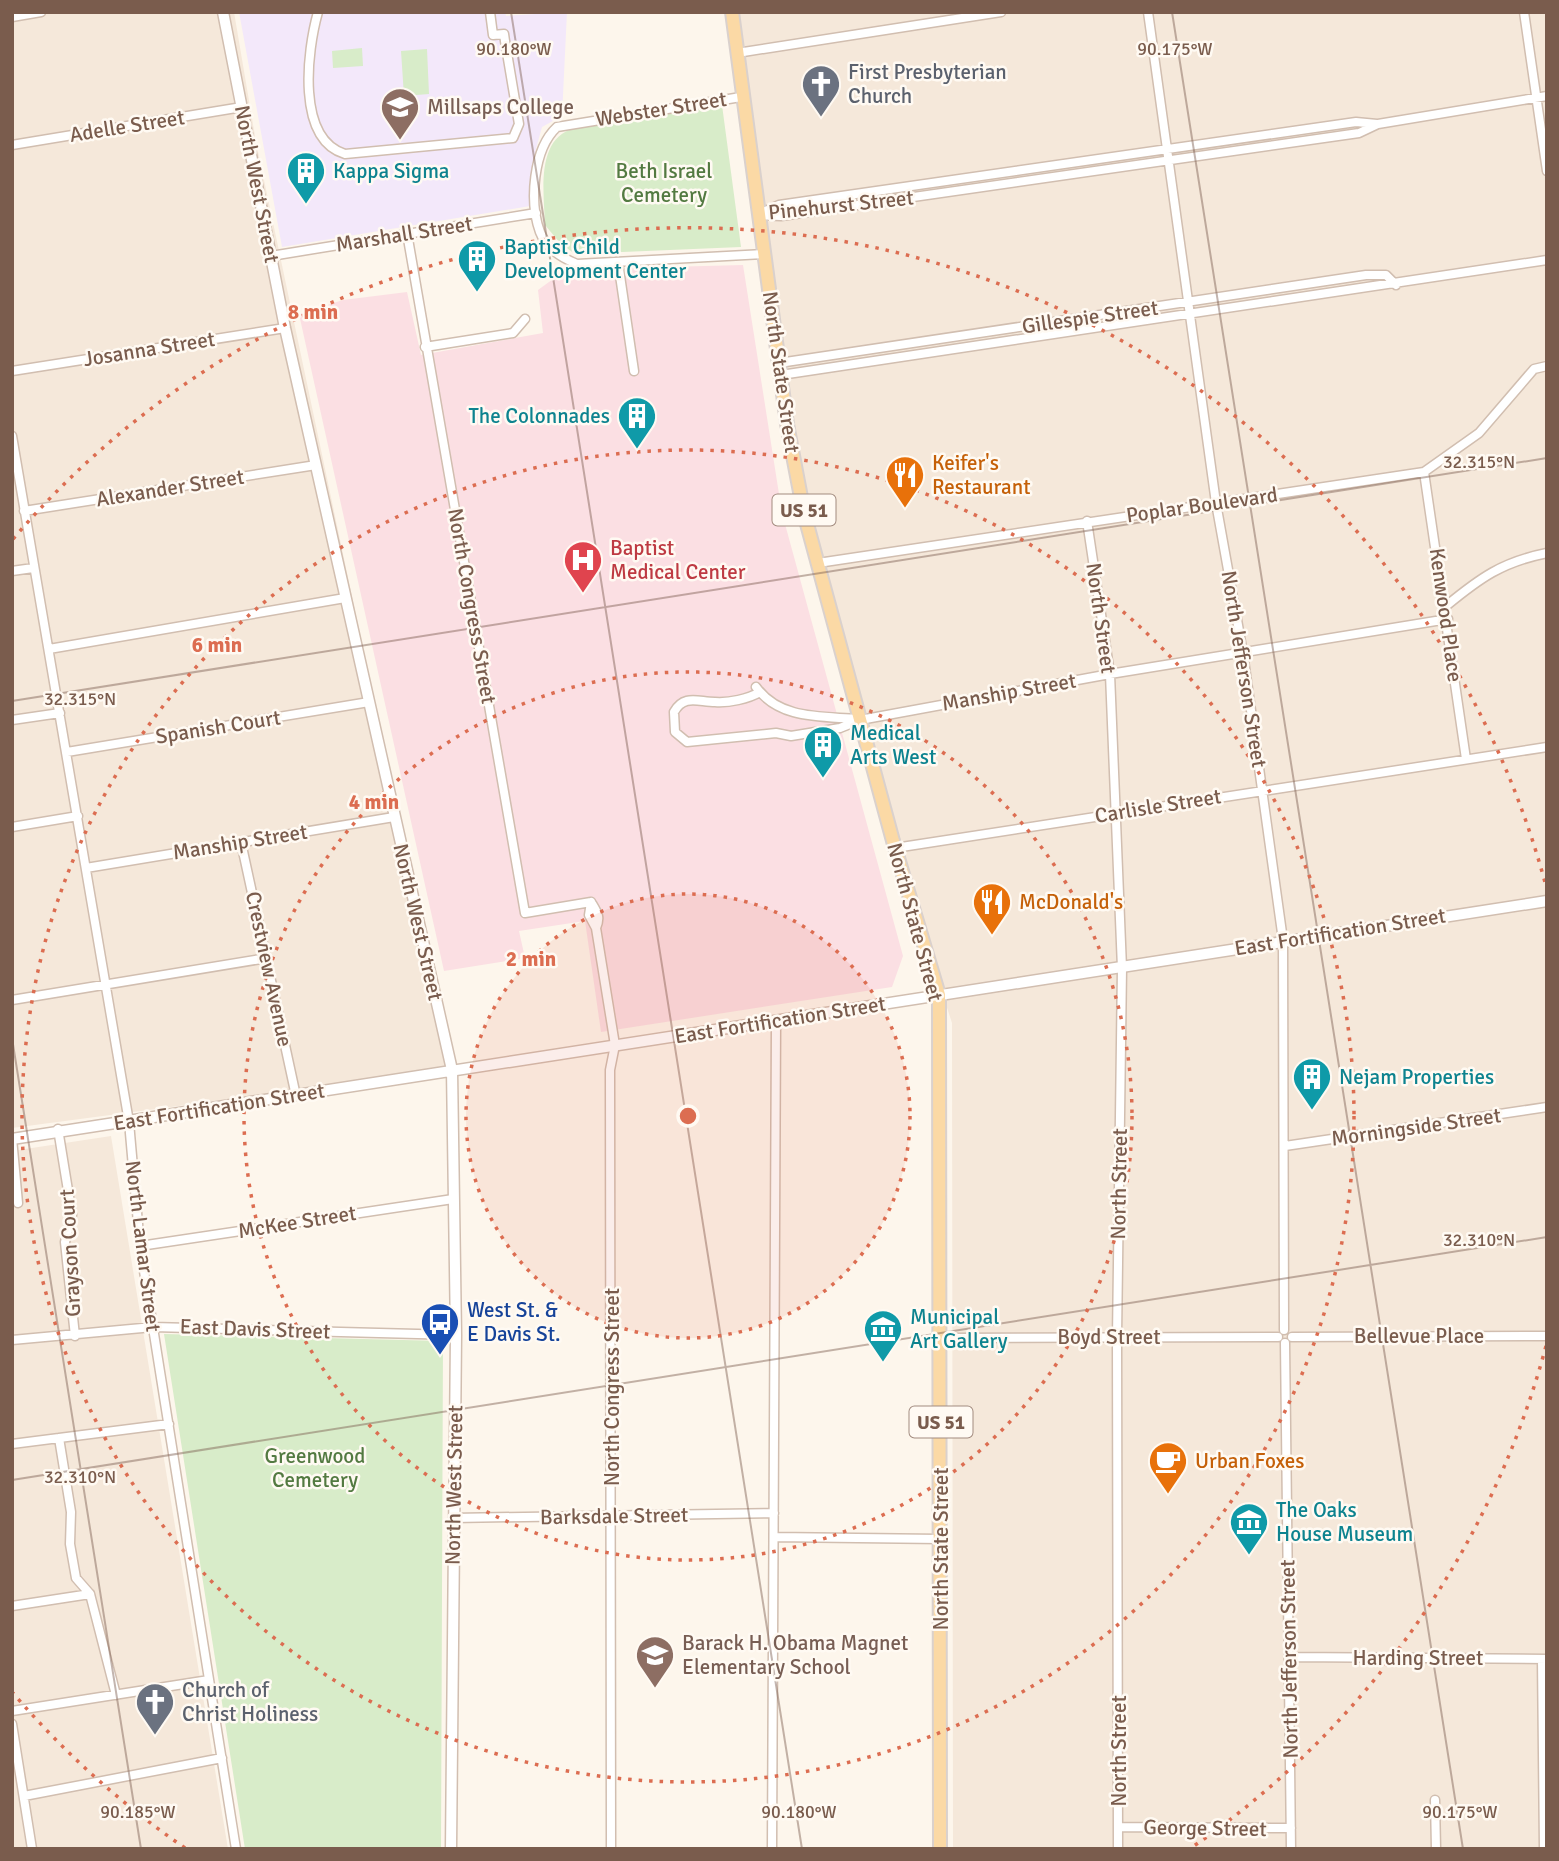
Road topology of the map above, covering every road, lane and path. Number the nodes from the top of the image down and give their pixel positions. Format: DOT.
graph roads {
  1 [pos="41,12"];
  2 [pos="223,12"];
  3 [pos="318,12"];
  4 [pos="489,12"];
  5 [pos="732,12"];
  6 [pos="1001,12"];
  7 [pos="1148,12"];
  8 [pos="1524,12"];
  9 [pos="12,17"];
  10 [pos="737,53"];
  11 [pos="1547,96"];
  12 [pos="741,97"];
  13 [pos="1537,97"];
  14 [pos="242,107"];
  15 [pos="1378,124"];
  16 [pos="1274,133"];
  17 [pos="12,145"];
  18 [pos="1276,146"];
  19 [pos="1167,148"];
  20 [pos="1096,158"];
  21 [pos="1168,162"];
  22 [pos="1019,170"];
  23 [pos="1547,171"];
  24 [pos="1098,172"];
  25 [pos="1021,183"];
  26 [pos="536,213"];
  27 [pos="758,215"];
  28 [pos="407,233"];
  29 [pos="764,254"];
  30 [pos="271,256"];
  31 [pos="1547,260"];
  32 [pos="618,262"];
  33 [pos="1396,285"];
  34 [pos="1189,302"];
  35 [pos="1191,316"];
  36 [pos="525,319"];
  37 [pos="285,328"];
  38 [pos="425,347"];
  39 [pos="1547,366"];
  40 [pos="780,369"];
  41 [pos="12,370"];
  42 [pos="634,371"];
  43 [pos="12,436"];
  44 [pos="316,465"];
  45 [pos="15,469"];
  46 [pos="1424,472"];
  47 [pos="1216,503"];
  48 [pos="24,511"];
  49 [pos="1087,522"];
  50 [pos="1547,553"];
  51 [pos="818,564"];
  52 [pos="33,568"];
  53 [pos="12,572"];
  54 [pos="345,598"];
  55 [pos="1446,606"];
  56 [pos="1448,620"];
  57 [pos="49,649"];
  58 [pos="1243,653"];
  59 [pos="1110,674"];
  60 [pos="369,702"];
  61 [pos="60,713"];
  62 [pos="12,720"];
  63 [pos="860,720"];
  64 [pos="1547,747"];
  65 [pos="67,752"];
  66 [pos="1466,759"];
  67 [pos="1263,790"];
  68 [pos="1117,813"];
  69 [pos="78,816"];
  70 [pos="394,817"];
  71 [pos="12,827"];
  72 [pos="242,842"];
  73 [pos="895,848"];
  74 [pos="86,868"];
  75 [pos="1547,901"];
  76 [pos="1283,940"];
  77 [pos="267,958"];
  78 [pos="1122,968"];
  79 [pos="104,985"];
  80 [pos="939,995"];
  81 [pos="12,1000"];
  82 [pos="776,1022"];
  83 [pos="615,1045"];
  84 [pos="452,1070"];
  85 [pos="296,1096"];
  86 [pos="1547,1107"];
  87 [pos="129,1122"];
  88 [pos="58,1129"];
  89 [pos="12,1139"];
  90 [pos="1285,1146"];
  91 [pos="453,1199"];
  92 [pos="18,1203"];
  93 [pos="141,1246"];
  94 [pos="153,1327"];
  95 [pos="456,1335"];
  96 [pos="75,1336"];
  97 [pos="1547,1336"];
  98 [pos="1117,1337"];
  99 [pos="1285,1337"];
  100 [pos="940,1338"];
  101 [pos="12,1340"];
  102 [pos="169,1424"];
  103 [pos="59,1438"];
  104 [pos="12,1444"];
  105 [pos="774,1513"];
  106 [pos="613,1516"];
  107 [pos="453,1518"];
  108 [pos="774,1537"];
  109 [pos="941,1539"];
  110 [pos="90,1594"];
  111 [pos="12,1606"];
  112 [pos="1290,1657"];
  113 [pos="1545,1659"];
  114 [pos="209,1680"];
  115 [pos="116,1695"];
  116 [pos="12,1711"];
  117 [pos="12,1724"];
  118 [pos="222,1758"];
  119 [pos="24,1797"];
  120 [pos="1436,1800"];
  121 [pos="1119,1827"];
  122 [pos="1291,1828"];
  123 [pos="32,1849"];
  124 [pos="236,1849"];
  125 [pos="450,1849"];
  126 [pos="611,1849"];
  127 [pos="772,1849"];
  128 [pos="940,1849"];
  129 [pos="1118,1849"];
  130 [pos="1291,1849"];
  131 [pos="1436,1849"];
  132 [pos="1544,1849"];
  1 -- 9 [label="street"];
  2 -- 14 [label="street, North West Street"];
  3 -- 4 [label="street"];
  5 -- 10 [label="main road, North State Street / US 51"];
  6 -- 10 [label="street"];
  7 -- 19 [label="street, North Jefferson Street"];
  8 -- 13 [label="street"];
  10 -- 12 [label="main road, North State Street / US 51"];
  11 -- 13 [label="street, Pinehurst Street"];
  12 -- 26 [label="street, Webster Street"];
  12 -- 27 [label="main road, North State Street / US 51"];
  13 -- 15 [label="street, Pinehurst Street"];
  13 -- 23 [label="street"];
  14 -- 17 [label="street, Adelle Street"];
  14 -- 30 [label="street, North West Street"];
  15 -- 16 [label="street, Pinehurst Street"];
  15 -- 18 [label="street, Pinehurst Street"];
  16 -- 18 [label="street"];
  16 -- 19 [label="street, Pinehurst Street"];
  18 -- 21 [label="street, Pinehurst Street"];
  19 -- 20 [label="street, Pinehurst Street"];
  19 -- 21 [label="street, North Jefferson Street"];
  20 -- 22 [label="street, Pinehurst Street"];
  20 -- 24 [label="street"];
  21 -- 24 [label="street, Pinehurst Street"];
  21 -- 34 [label="street, North Jefferson Street"];
  22 -- 25 [label="street"];
  22 -- 27 [label="street, Pinehurst Street"];
  24 -- 25 [label="street, Pinehurst Street"];
  25 -- 27 [label="street, Pinehurst Street"];
  26 -- 28 [label="street, Marshall Street"];
  26 -- 32 [label="street"];
  27 -- 29 [label="main road, North State Street / US 51"];
  28 -- 30 [label="street, Marshall Street"];
  28 -- 38 [label="street, North Congress Street"];
  29 -- 32 [label="street"];
  29 -- 40 [label="main road, North State Street / US 51"];
  30 -- 37 [label="street, North West Street"];
  31 -- 33 [label="street, Gillespie Street"];
  32 -- 42 [label="street"];
  33 -- 34 [label="street, Gillespie Street"];
  33 -- 35 [label="street, Gillespie Street"];
  34 -- 35 [label="street, North Jefferson Street"];
  34 -- 40 [label="street, Gillespie Street"];
  35 -- 40 [label="street, Gillespie Street"];
  35 -- 47 [label="street, North Jefferson Street"];
  36 -- 38 [label="street"];
  37 -- 41 [label="street, Josanna Street"];
  37 -- 44 [label="street, North West Street"];
  38 -- 83 [label="street, North Congress Street"];
  39 -- 46 [label="street, Poplar Boulevard"];
  40 -- 51 [label="main road, North State Street / US 51"];
  43 -- 45 [label="street, North Lamar Street"];
  44 -- 48 [label="street, Alexander Street"];
  44 -- 54 [label="street, North West Street"];
  45 -- 48 [label="street, North Lamar Street"];
  46 -- 47 [label="street, Poplar Boulevard"];
  46 -- 55 [label="street, Kenwood Place"];
  47 -- 49 [label="street, Poplar Boulevard"];
  47 -- 58 [label="street, North Jefferson Street"];
  48 -- 52 [label="street, North Lamar Street"];
  49 -- 51 [label="street, Poplar Boulevard"];
  49 -- 59 [label="street, North Street"];
  50 -- 55 [label="street"];
  51 -- 63 [label="main road, North State Street / US 51"];
  52 -- 53 [label="street"];
  52 -- 57 [label="street, North Lamar Street"];
  54 -- 57 [label="street"];
  54 -- 60 [label="street, North West Street"];
  55 -- 56 [label="street, Kenwood Place"];
  56 -- 58 [label="street, Manship Street"];
  56 -- 66 [label="street, Kenwood Place"];
  57 -- 61 [label="street, North Lamar Street"];
  58 -- 59 [label="street, Manship Street"];
  58 -- 67 [label="street, North Jefferson Street"];
  59 -- 63 [label="street, Manship Street"];
  59 -- 68 [label="street, North Street"];
  60 -- 65 [label="street, Spanish Court"];
  60 -- 70 [label="street, North West Street"];
  61 -- 62 [label="street"];
  61 -- 65 [label="street, North Lamar Street"];
  63 -- 63 [label="street, Manship Street"];
  63 -- 73 [label="main road, North State Street / US 51"];
  64 -- 66 [label="street, Carlisle Street"];
  65 -- 69 [label="street, North Lamar Street"];
  66 -- 67 [label="street, Carlisle Street"];
  67 -- 68 [label="street, Carlisle Street"];
  67 -- 76 [label="street, North Jefferson Street"];
  68 -- 73 [label="street, Carlisle Street"];
  68 -- 78 [label="street, North Street"];
  69 -- 71 [label="street"];
  69 -- 74 [label="street, North Lamar Street"];
  70 -- 72 [label="street, Manship Street"];
  70 -- 84 [label="street, North West Street"];
  72 -- 74 [label="street, Manship Street"];
  72 -- 77 [label="street, Crestview Avenue"];
  73 -- 80 [label="main road, North State Street / US 51"];
  74 -- 79 [label="street, North Lamar Street"];
  75 -- 76 [label="street, East Fortification Street"];
  76 -- 78 [label="street, East Fortification Street"];
  76 -- 90 [label="street, North Jefferson Street"];
  77 -- 79 [label="street"];
  77 -- 85 [label="street, Crestview Avenue"];
  78 -- 80 [label="street, East Fortification Street"];
  78 -- 98 [label="street, North Street"];
  79 -- 81 [label="street"];
  79 -- 87 [label="street, North Lamar Street"];
  80 -- 82 [label="street, East Fortification Street"];
  80 -- 100 [label="main road, North State Street / US 51"];
  82 -- 83 [label="street, East Fortification Street"];
  82 -- 105 [label="street"];
  83 -- 84 [label="street, East Fortification Street"];
  83 -- 106 [label="street, North Congress Street"];
  84 -- 85 [label="street, East Fortification Street"];
  84 -- 91 [label="street, North West Street"];
  85 -- 87 [label="street, East Fortification Street"];
  86 -- 90 [label="street, Morningside Street"];
  87 -- 88 [label="street, East Fortification Street"];
  87 -- 93 [label="street, North Lamar Street"];
  88 -- 89 [label="street, East Fortification Street"];
  88 -- 96 [label="street, Grayson Court"];
  89 -- 92 [label="street"];
  90 -- 99 [label="street, North Jefferson Street"];
  91 -- 93 [label="street, McKee Street"];
  91 -- 95 [label="street, North West Street"];
  93 -- 94 [label="street, North Lamar Street"];
  94 -- 95 [label="street, East Davis Street"];
  94 -- 96 [label="street, East Davis Street"];
  94 -- 102 [label="street, North Lamar Street"];
  95 -- 107 [label="street, North West Street"];
  96 -- 101 [label="street, East Davis Street"];
  97 -- 99 [label="street, Bellevue Place"];
  98 -- 99 [label="street, Boyd Street"];
  98 -- 100 [label="street, Boyd Street"];
  98 -- 121 [label="street, North Street"];
  99 -- 112 [label="street, North Jefferson Street"];
  100 -- 109 [label="main road, North State Street / US 51"];
  102 -- 103 [label="street"];
  102 -- 114 [label="street, North Lamar Street"];
  103 -- 104 [label="street"];
  103 -- 110 [label="street"];
  105 -- 106 [label="street, Barksdale Street"];
  105 -- 108 [label="street"];
  106 -- 107 [label="street, Barksdale Street"];
  106 -- 126 [label="street, North Congress Street"];
  107 -- 125 [label="street, North West Street"];
  108 -- 109 [label="street"];
  108 -- 127 [label="street"];
  109 -- 128 [label="main road, North State Street / US 51"];
  110 -- 111 [label="street"];
  110 -- 115 [label="street"];
  112 -- 113 [label="street, Harding Street"];
  112 -- 122 [label="street, North Jefferson Street"];
  113 -- 132 [label="street"];
  114 -- 115 [label="street"];
  114 -- 118 [label="street, North Lamar Street"];
  115 -- 116 [label="street"];
  117 -- 119 [label="street"];
  118 -- 119 [label="street"];
  118 -- 124 [label="street, North Lamar Street"];
  119 -- 123 [label="street"];
  120 -- 131 [label="street"];
  121 -- 122 [label="street, George Street"];
  121 -- 129 [label="street, North Street"];
  122 -- 130 [label="street, North Jefferson Street"];
}
